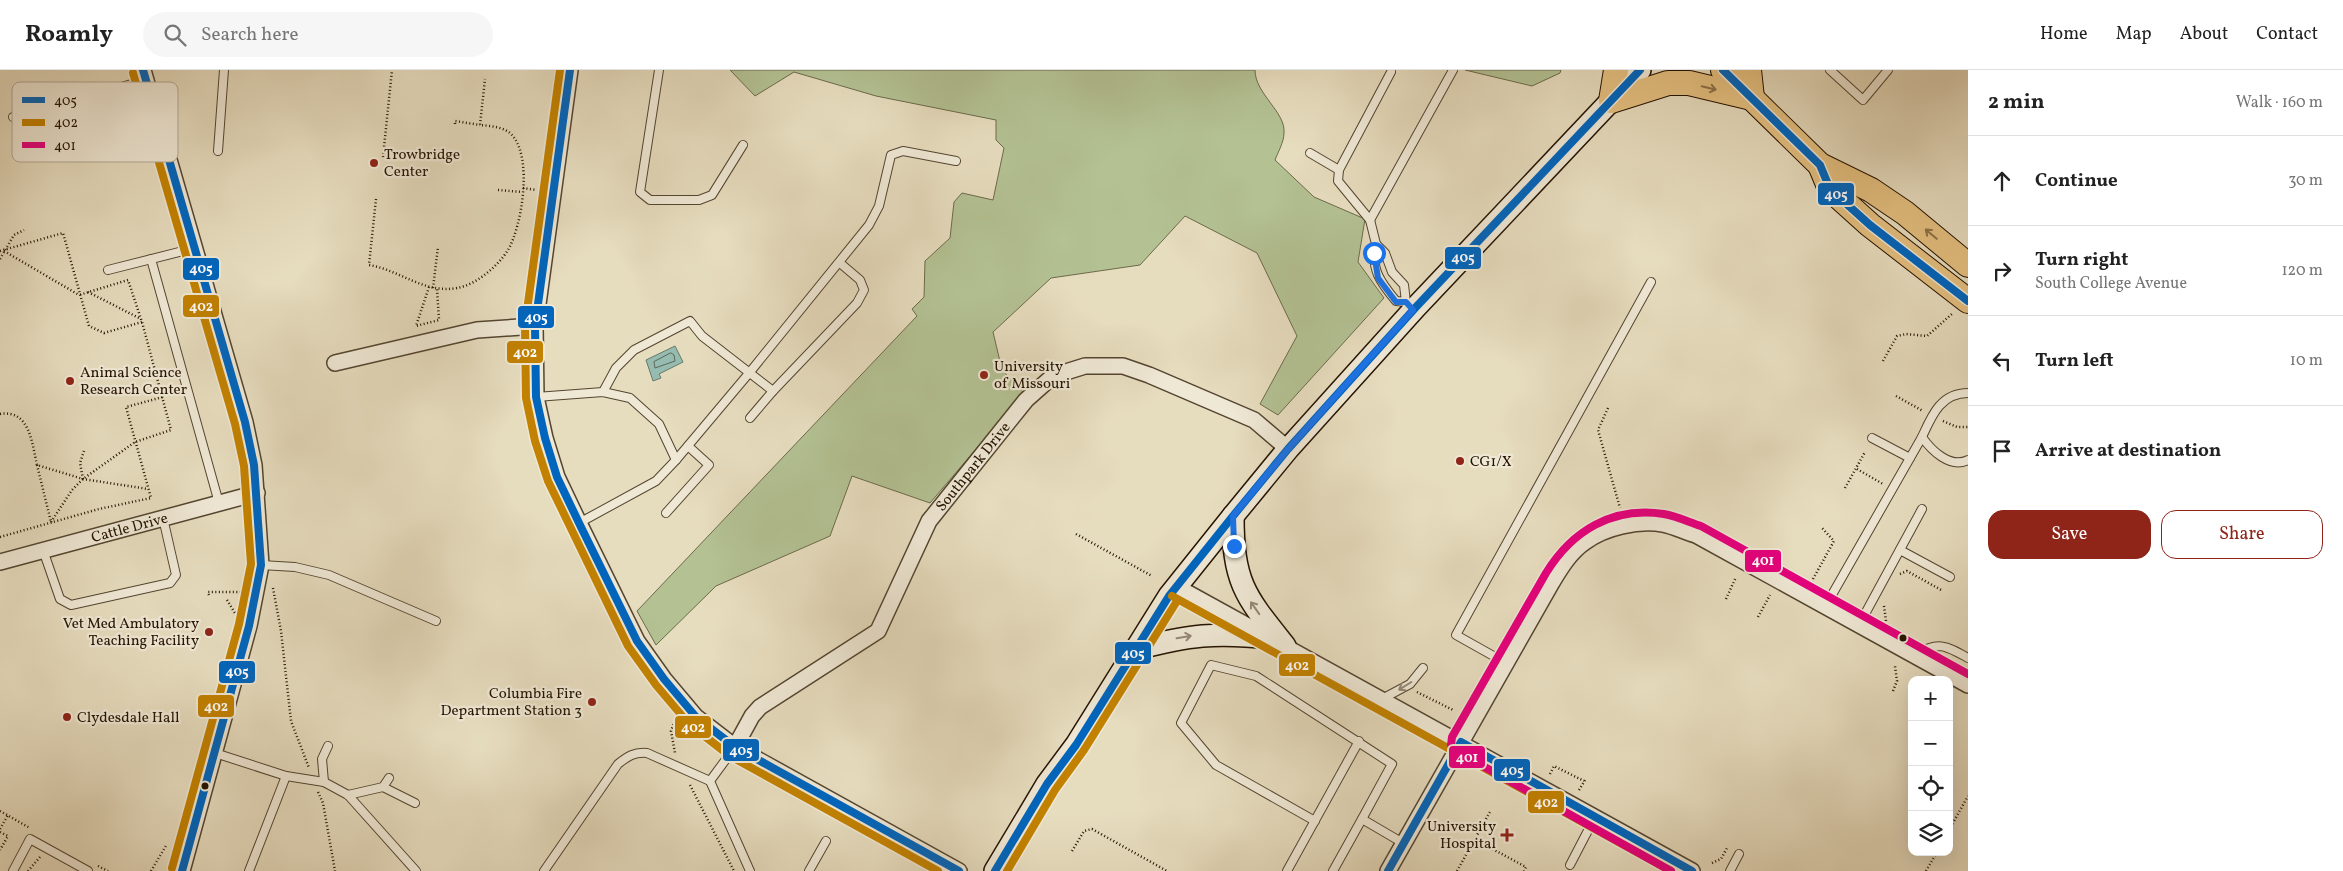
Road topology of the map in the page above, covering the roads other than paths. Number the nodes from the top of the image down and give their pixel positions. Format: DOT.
graph roads {
  1 [pos="224,70"];
  2 [pos="570,70"];
  3 [pos="659,70"];
  4 [pos="1454,70"];
  5 [pos="1616,70"];
  6 [pos="1640,70"];
  7 [pos="1723,70"];
  8 [pos="1748,70"];
  9 [pos="1830,70"];
  10 [pos="1888,70"];
  11 [pos="1391,72"];
  12 [pos="144,75"];
  13 [pos="122,82"];
  14 [pos="1752,98"];
  15 [pos="1611,101"];
  16 [pos="743,145"];
  17 [pos="218,151"];
  18 [pos="1310,153"];
  19 [pos="956,161"];
  20 [pos="169,162"];
  21 [pos="1820,165"];
  22 [pos="1339,170"];
  23 [pos="1370,220"];
  24 [pos="1376,244"];
  25 [pos="194,248"];
  26 [pos="152,259"];
  27 [pos="840,262"];
  28 [pos="1968,265"];
  29 [pos="108,270"];
  30 [pos="1651,282"];
  31 [pos="1410,306"];
  32 [pos="1962,306"];
  33 [pos="535,326"];
  34 [pos="335,363"];
  35 [pos="750,372"];
  36 [pos="773,391"];
  37 [pos="603,392"];
  38 [pos="1968,393"];
  39 [pos="536,398"];
  40 [pos="750,418"];
  41 [pos="1922,437"];
  42 [pos="1872,438"];
  43 [pos="688,446"];
  44 [pos="1288,449"];
  45 [pos="1910,458"];
  46 [pos="676,460"];
  47 [pos="1968,460"];
  48 [pos="257,493"];
  49 [pos="219,503"];
  50 [pos="1922,509"];
  51 [pos="666,513"];
  52 [pos="1233,516"];
  53 [pos="163,518"];
  54 [pos="579,523"];
  55 [pos="43,550"];
  56 [pos="1900,550"];
  57 [pos="0,562"];
  58 [pos="261,565"];
  59 [pos="1950,577"];
  60 [pos="1177,587"];
  61 [pos="1825,607"];
  62 [pos="436,621"];
  63 [pos="1859,625"];
  64 [pos="1277,642"];
  65 [pos="1136,649"];
  66 [pos="1915,655"];
  67 [pos="1968,658"];
  68 [pos="1506,662"];
  69 [pos="1423,668"];
  70 [pos="1968,685"];
  71 [pos="1382,699"];
  72 [pos="1359,741"];
  73 [pos="1461,742"];
  74 [pos="328,746"];
  75 [pos="735,747"];
  76 [pos="215,752"];
  77 [pos="286,776"];
  78 [pos="389,778"];
  79 [pos="324,782"];
  80 [pos="710,782"];
  81 [pos="383,787"];
  82 [pos="348,795"];
  83 [pos="415,803"];
  84 [pos="1595,817"];
  85 [pos="1362,820"];
  86 [pos="1315,821"];
  87 [pos="826,841"];
  88 [pos="1403,843"];
  89 [pos="1739,854"];
  90 [pos="1570,865"];
  91 [pos="13,871"];
  92 [pos="88,871"];
  93 [pos="182,871"];
  94 [pos="249,871"];
  95 [pos="416,871"];
  96 [pos="544,871"];
  97 [pos="750,871"];
  98 [pos="809,871"];
  99 [pos="959,871"];
  100 [pos="995,871"];
  101 [pos="1287,871"];
  102 [pos="1333,871"];
  103 [pos="1388,871"];
  104 [pos="1692,871"];
  105 [pos="1730,871"];
  1 -- 17 [label="lane"];
  2 -- 33 [label="street"];
  3 -- 16 [label="lane"];
  4 -- 23 [label="lane"];
  5 -- 15 [label="main road"];
  6 -- 15 [label="main road"];
  7 -- 14 [label="main road"];
  8 -- 14 [label="main road"];
  9 -- 10 [label="lane"];
  11 -- 22 [label="lane"];
  12 -- 13 [label="lane"];
  15 -- 14 [label="main road, one-way"];
  14 -- 21 [label="main road"];
  15 -- 31 [label="main road"];
  18 -- 22 [label="lane"];
  19 -- 27 [label="lane"];
  20 -- 25 [label="street"];
  28 -- 21 [label="main road, one-way"];
  21 -- 32 [label="main road"];
  22 -- 23 [label="lane"];
  23 -- 24 [label="lane"];
  24 -- 31 [label="lane"];
  24 -- 31 [label="lane"];
  25 -- 26 [label="lane"];
  25 -- 48 [label="street"];
  26 -- 29 [label="lane"];
  26 -- 49 [label="lane"];
  27 -- 35 [label="lane"];
  27 -- 36 [label="lane"];
  30 -- 68 [label="lane"];
  31 -- 44 [label="main road"];
  33 -- 34 [label="street"];
  33 -- 39 [label="street"];
  35 -- 36 [label="lane"];
  35 -- 37 [label="lane"];
  35 -- 43 [label="lane"];
  36 -- 40 [label="lane"];
  37 -- 39 [label="lane"];
  37 -- 46 [label="lane"];
  38 -- 41 [label="lane"];
  39 -- 54 [label="street"];
  41 -- 45 [label="lane"];
  41 -- 47 [label="lane"];
  42 -- 45 [label="lane"];
  43 -- 46 [label="lane"];
  43 -- 51 [label="lane"];
  44 -- 52 [label="main road"];
  44 -- 75 [label="street, Southpark Drive"];
  45 -- 61 [label="lane"];
  46 -- 54 [label="lane"];
  48 -- 49 [label="street, Cattle Drive"];
  48 -- 58 [label="street"];
  49 -- 53 [label="street, Cattle Drive"];
  50 -- 56 [label="lane"];
  52 -- 60 [label="main road"];
  64 -- 52 [label="main road, one-way"];
  53 -- 55 [label="street, Cattle Drive"];
  53 -- 55 [label="lane"];
  54 -- 75 [label="street"];
  55 -- 57 [label="street, Cattle Drive"];
  56 -- 59 [label="lane"];
  56 -- 63 [label="lane"];
  58 -- 62 [label="lane"];
  58 -- 76 [label="street"];
  60 -- 64 [label="street"];
  60 -- 65 [label="main road"];
  61 -- 63 [label="street"];
  61 -- 68 [label="street"];
  63 -- 66 [label="street"];
  65 -- 64 [label="main road, one-way"];
  64 -- 71 [label="street"];
  65 -- 100 [label="main road"];
  66 -- 67 [label="lane"];
  66 -- 70 [label="street"];
  68 -- 73 [label="street"];
  69 -- 71 [label="lane, one-way"];
  71 -- 73 [label="street"];
  72 -- 85 [label="lane"];
  72 -- 86 [label="lane"];
  72 -- 86 [label="lane"];
  73 -- 84 [label="street"];
  73 -- 88 [label="street"];
  74 -- 79 [label="lane"];
  75 -- 80 [label="lane"];
  75 -- 99 [label="street"];
  76 -- 77 [label="lane"];
  76 -- 93 [label="street"];
  77 -- 79 [label="lane"];
  77 -- 94 [label="lane"];
  78 -- 81 [label="lane"];
  79 -- 82 [label="lane"];
  80 -- 96 [label="lane"];
  80 -- 97 [label="lane"];
  81 -- 82 [label="lane"];
  81 -- 83 [label="lane"];
  82 -- 95 [label="lane"];
  84 -- 90 [label="lane"];
  84 -- 104 [label="street"];
  85 -- 88 [label="lane"];
  85 -- 102 [label="lane"];
  86 -- 101 [label="lane"];
  87 -- 98 [label="lane"];
  88 -- 103 [label="street"];
  89 -- 105 [label="lane"];
  91 -- 92 [label="lane"];
}
